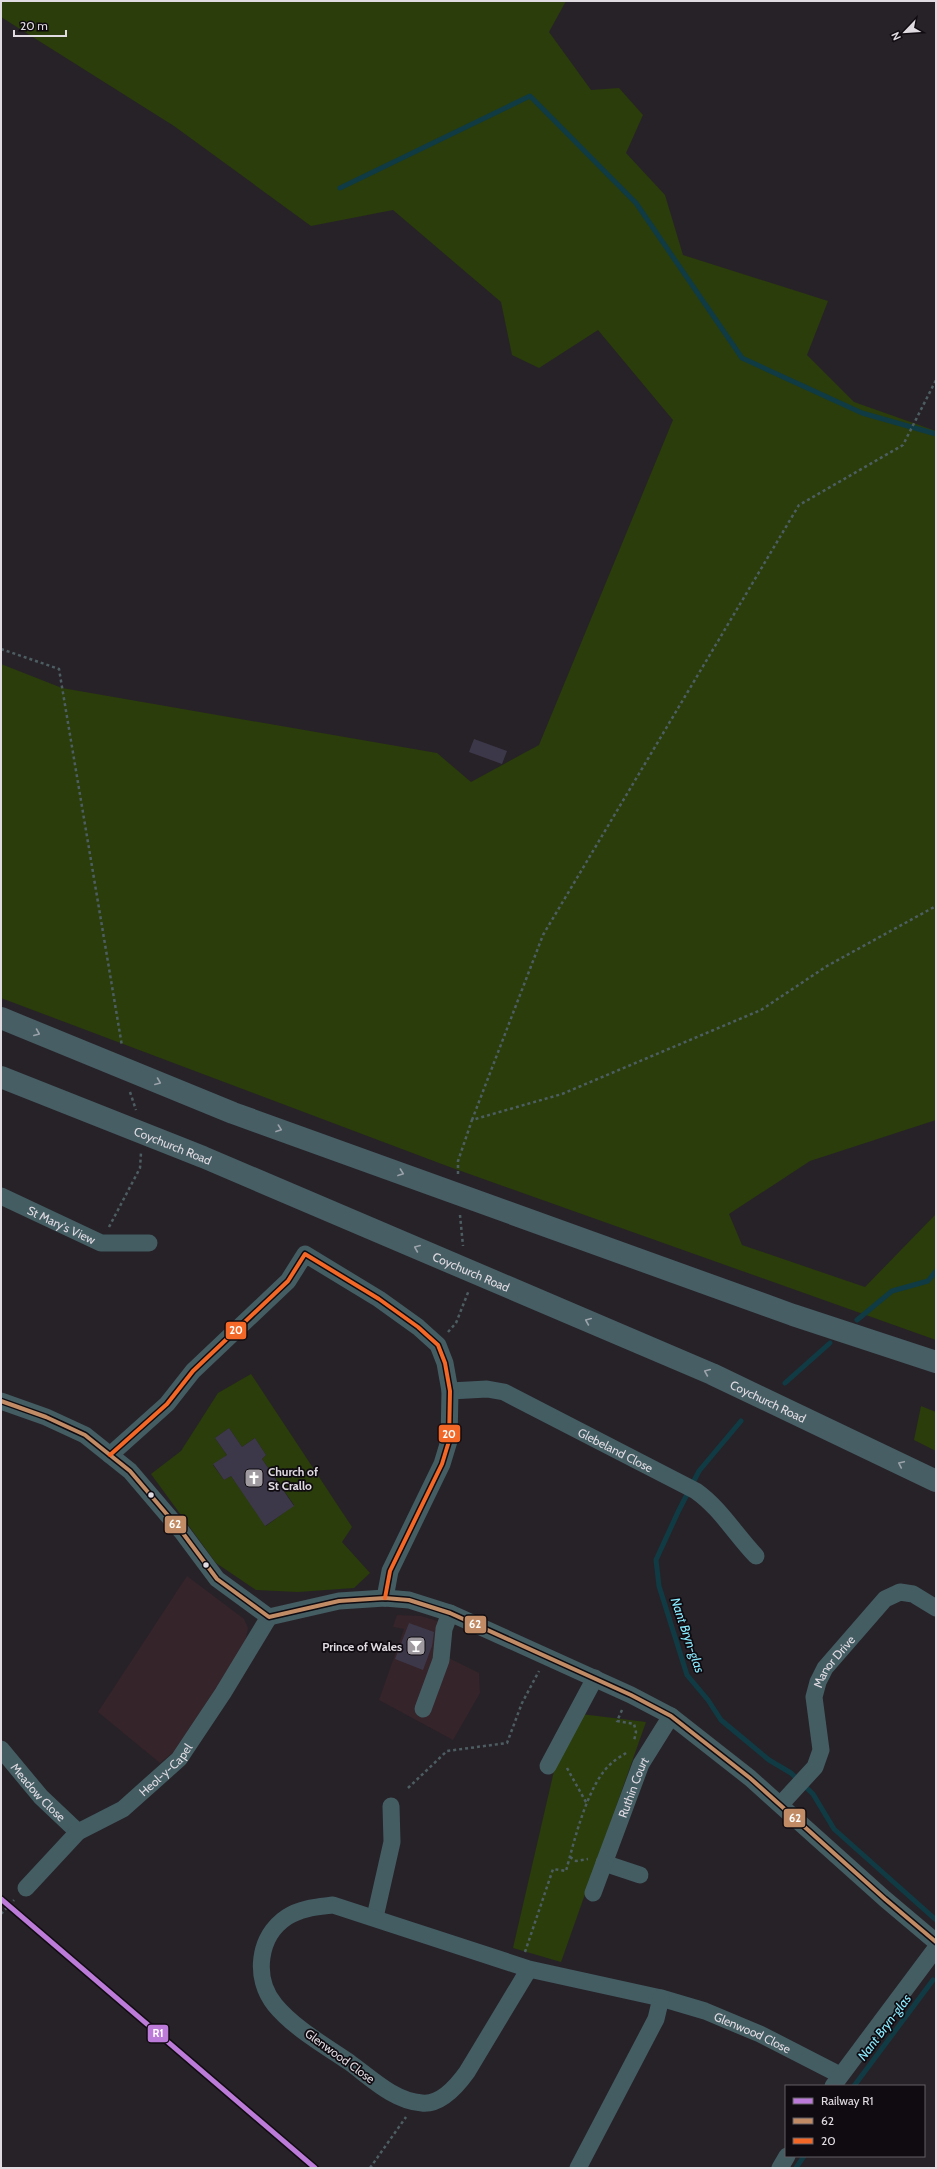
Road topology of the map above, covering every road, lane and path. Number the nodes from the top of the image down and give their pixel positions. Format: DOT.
graph roads {
  1 [pos="936,380"];
  2 [pos="1,649"];
  3 [pos="936,906"];
  4 [pos="1,1018"];
  5 [pos="121,1067"];
  6 [pos="1,1077"];
  7 [pos="472,1120"];
  8 [pos="143,1133"];
  9 [pos="458,1194"];
  10 [pos="2,1198"];
  11 [pos="101,1242"];
  12 [pos="149,1243"];
  13 [pos="465,1269"];
  14 [pos="438,1345"];
  15 [pos="936,1362"];
  16 [pos="450,1391"];
  17 [pos="1,1401"];
  18 [pos="110,1455"];
  19 [pos="936,1481"];
  20 [pos="756,1556"];
  21 [pos="385,1598"];
  22 [pos="936,1608"];
  23 [pos="450,1613"];
  24 [pos="269,1617"];
  25 [pos="542,1667"];
  26 [pos="595,1678"];
  27 [pos="624,1706"];
  28 [pos="423,1709"];
  29 [pos="671,1716"];
  30 [pos="632,1747"];
  31 [pos="1,1749"];
  32 [pos="629,1750"];
  33 [pos="556,1764"];
  34 [pos="408,1788"];
  35 [pos="587,1804"];
  36 [pos="781,1804"];
  37 [pos="391,1806"];
  38 [pos="78,1832"];
  39 [pos="570,1857"];
  40 [pos="597,1861"];
  41 [pos="640,1875"];
  42 [pos="26,1888"];
  43 [pos="593,1893"];
  44 [pos="375,1917"];
  45 [pos="936,1942"];
  46 [pos="936,1948"];
  47 [pos="524,1967"];
  48 [pos="661,1998"];
  49 [pos="837,2081"];
  50 [pos="417,2102"];
  51 [pos="786,2157"];
  52 [pos="370,2168"];
  53 [pos="578,2168"];
  54 [pos="780,2168"];
  1 -- 7 [label="path"];
  2 -- 5 [label="path"];
  3 -- 7 [label="path"];
  4 -- 5 [label="main road, one-way"];
  5 -- 8 [label="path"];
  5 -- 9 [label="main road, one-way"];
  6 -- 8 [label="main road, Coychurch Road"];
  7 -- 9 [label="path"];
  8 -- 11 [label="path"];
  13 -- 8 [label="main road, Coychurch Road, one-way"];
  9 -- 13 [label="path"];
  9 -- 15 [label="main road"];
  10 -- 11 [label="street, St Mary's View"];
  11 -- 12 [label="street, St Mary's View"];
  13 -- 14 [label="path"];
  19 -- 13 [label="main road, Coychurch Road, one-way"];
  14 -- 16 [label="street"];
  14 -- 18 [label="street"];
  16 -- 20 [label="street, Glebeland Close"];
  16 -- 21 [label="street"];
  17 -- 18 [label="street"];
  18 -- 24 [label="street"];
  21 -- 23 [label="street"];
  21 -- 24 [label="street"];
  22 -- 36 [label="street, Manor Drive"];
  23 -- 26 [label="street"];
  23 -- 28 [label="street"];
  24 -- 38 [label="street, Heol-y-Capel"];
  25 -- 34 [label="path"];
  26 -- 29 [label="street"];
  26 -- 33 [label="street"];
  27 -- 30 [label="path"];
  29 -- 36 [label="street"];
  29 -- 40 [label="street, Ruthin Court"];
  31 -- 38 [label="street, Meadow Close"];
  32 -- 35 [label="path"];
  33 -- 35 [label="path"];
  35 -- 39 [label="path"];
  36 -- 45 [label="street"];
  37 -- 44 [label="street"];
  38 -- 42 [label="street, Heol-y-Capel"];
  39 -- 40 [label="path"];
  39 -- 47 [label="path"];
  40 -- 41 [label="street"];
  40 -- 43 [label="street, Ruthin Court"];
  44 -- 47 [label="street, Glenwood Close"];
  44 -- 50 [label="street, Glenwood Close"];
  46 -- 49 [label="street"];
  47 -- 48 [label="street, Glenwood Close"];
  47 -- 50 [label="street, Glenwood Close"];
  48 -- 49 [label="street, Glenwood Close"];
  48 -- 53 [label="street"];
  50 -- 52 [label="path"];
  51 -- 54 [label="street"];
}
